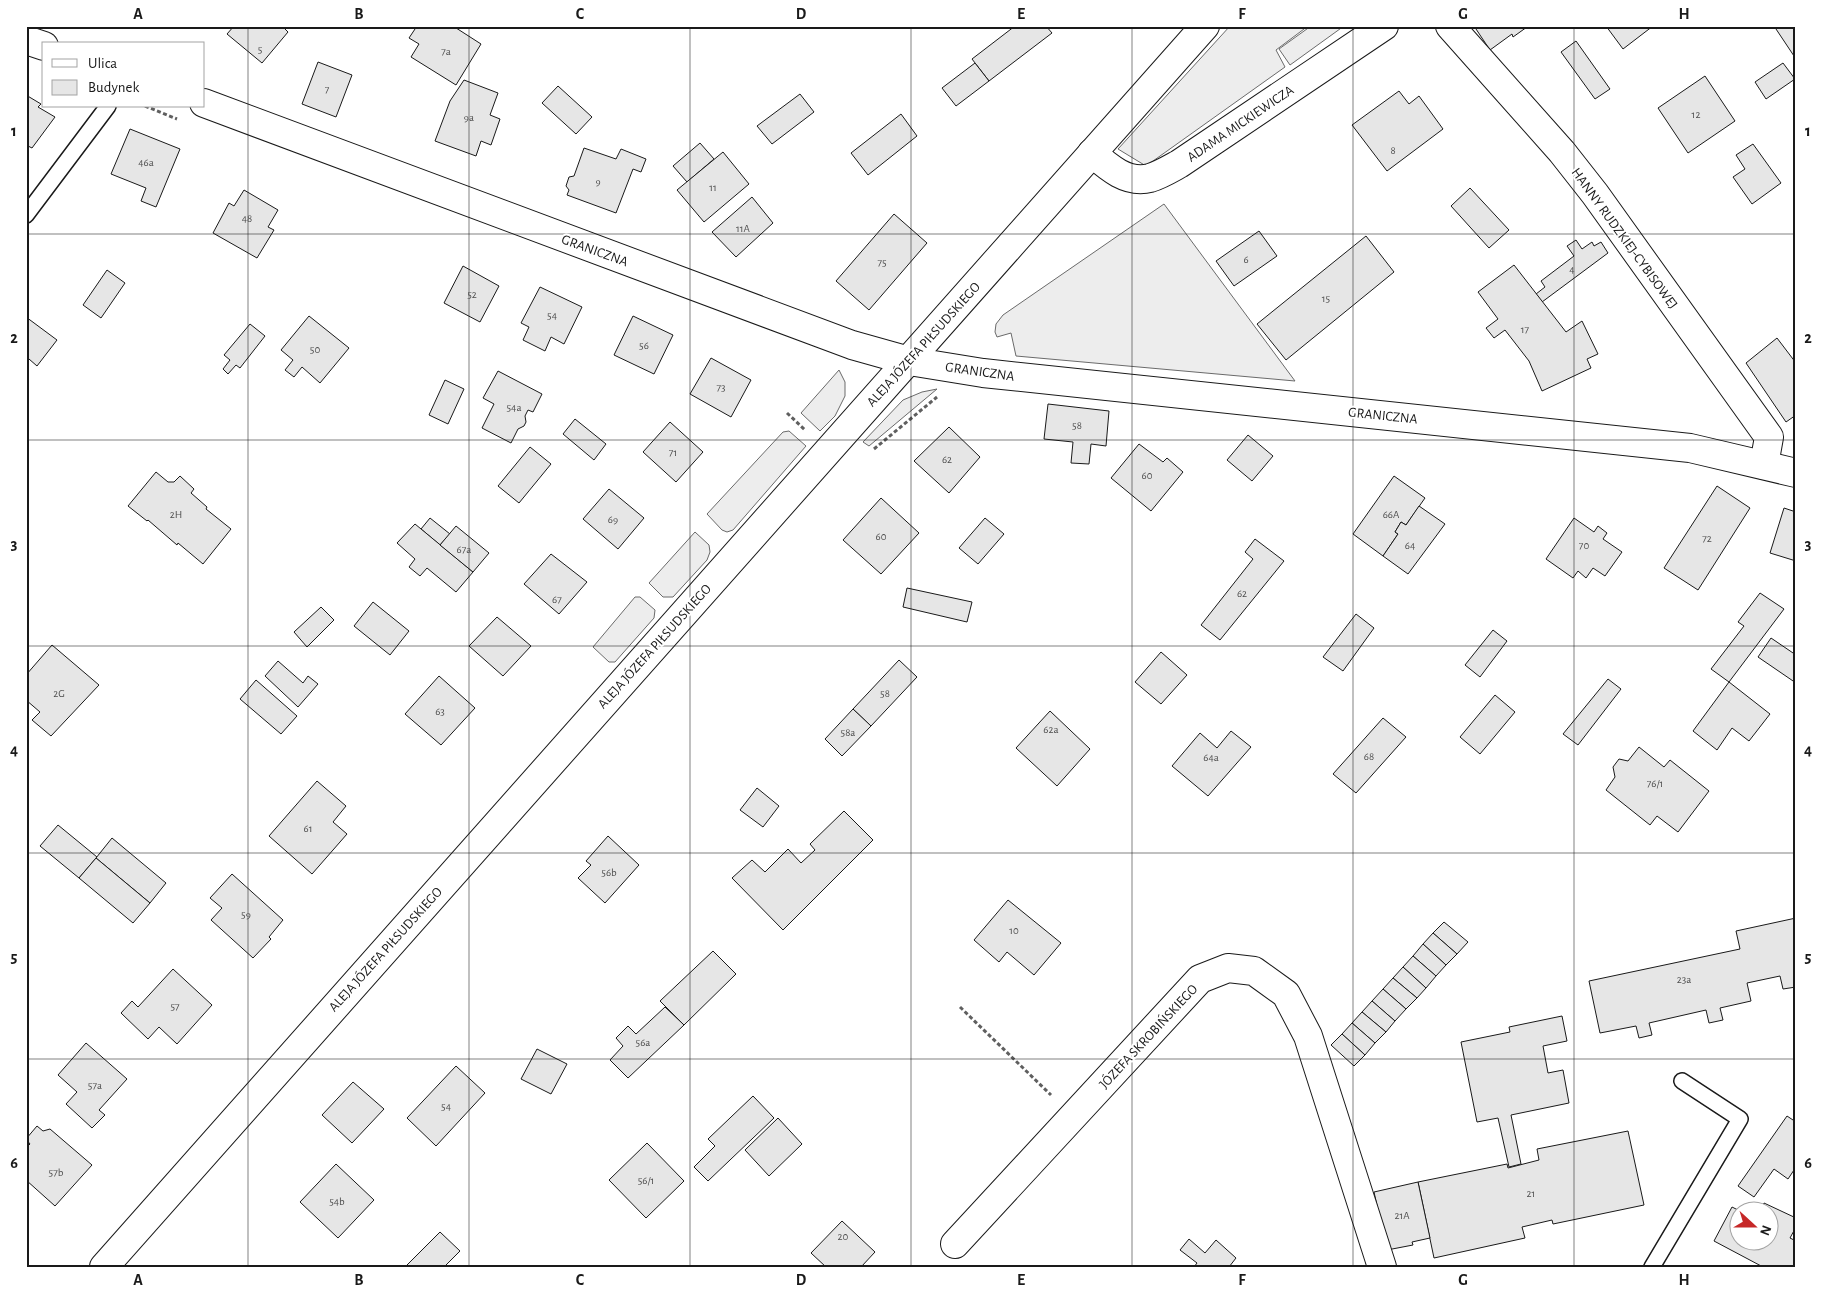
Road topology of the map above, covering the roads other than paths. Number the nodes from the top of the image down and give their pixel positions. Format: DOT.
graph roads {
  1 [pos="1205,26"];
  2 [pos="1384,26"];
  3 [pos="1450,26"];
  4 [pos="26,40"];
  5 [pos="42,45"];
  6 [pos="205,104"];
  7 [pos="106,108"];
  8 [pos="1092,153"];
  9 [pos="26,215"];
  10 [pos="908,361"];
  11 [pos="1764,465"];
  12 [pos="1796,473"];
  13 [pos="1682,1081"];
  14 [pos="955,1244"];
  15 [pos="104,1267"];
  16 [pos="1382,1267"];
  17 [pos="1652,1267"];
  1 -- 8 [label="street, ALEJA JÓZEFA PIŁSUDSKIEGO"];
  2 -- 8 [label="street, ADAMA MICKIEWICZA"];
  3 -- 11 [label="street, HANNY RUDZKIEJ-CYBISOWEJ"];
  4 -- 5 [label="street"];
  6 -- 10 [label="street, GRANICZNA"];
  7 -- 9 [label="lane"];
  8 -- 10 [label="street, ALEJA JÓZEFA PIŁSUDSKIEGO"];
  10 -- 11 [label="street, GRANICZNA"];
  10 -- 15 [label="street, ALEJA JÓZEFA PIŁSUDSKIEGO"];
  11 -- 12 [label="street, GRANICZNA"];
  13 -- 17 [label="lane"];
  14 -- 16 [label="street, JÓZEFA SKROBIŃSKIEGO"];
}
